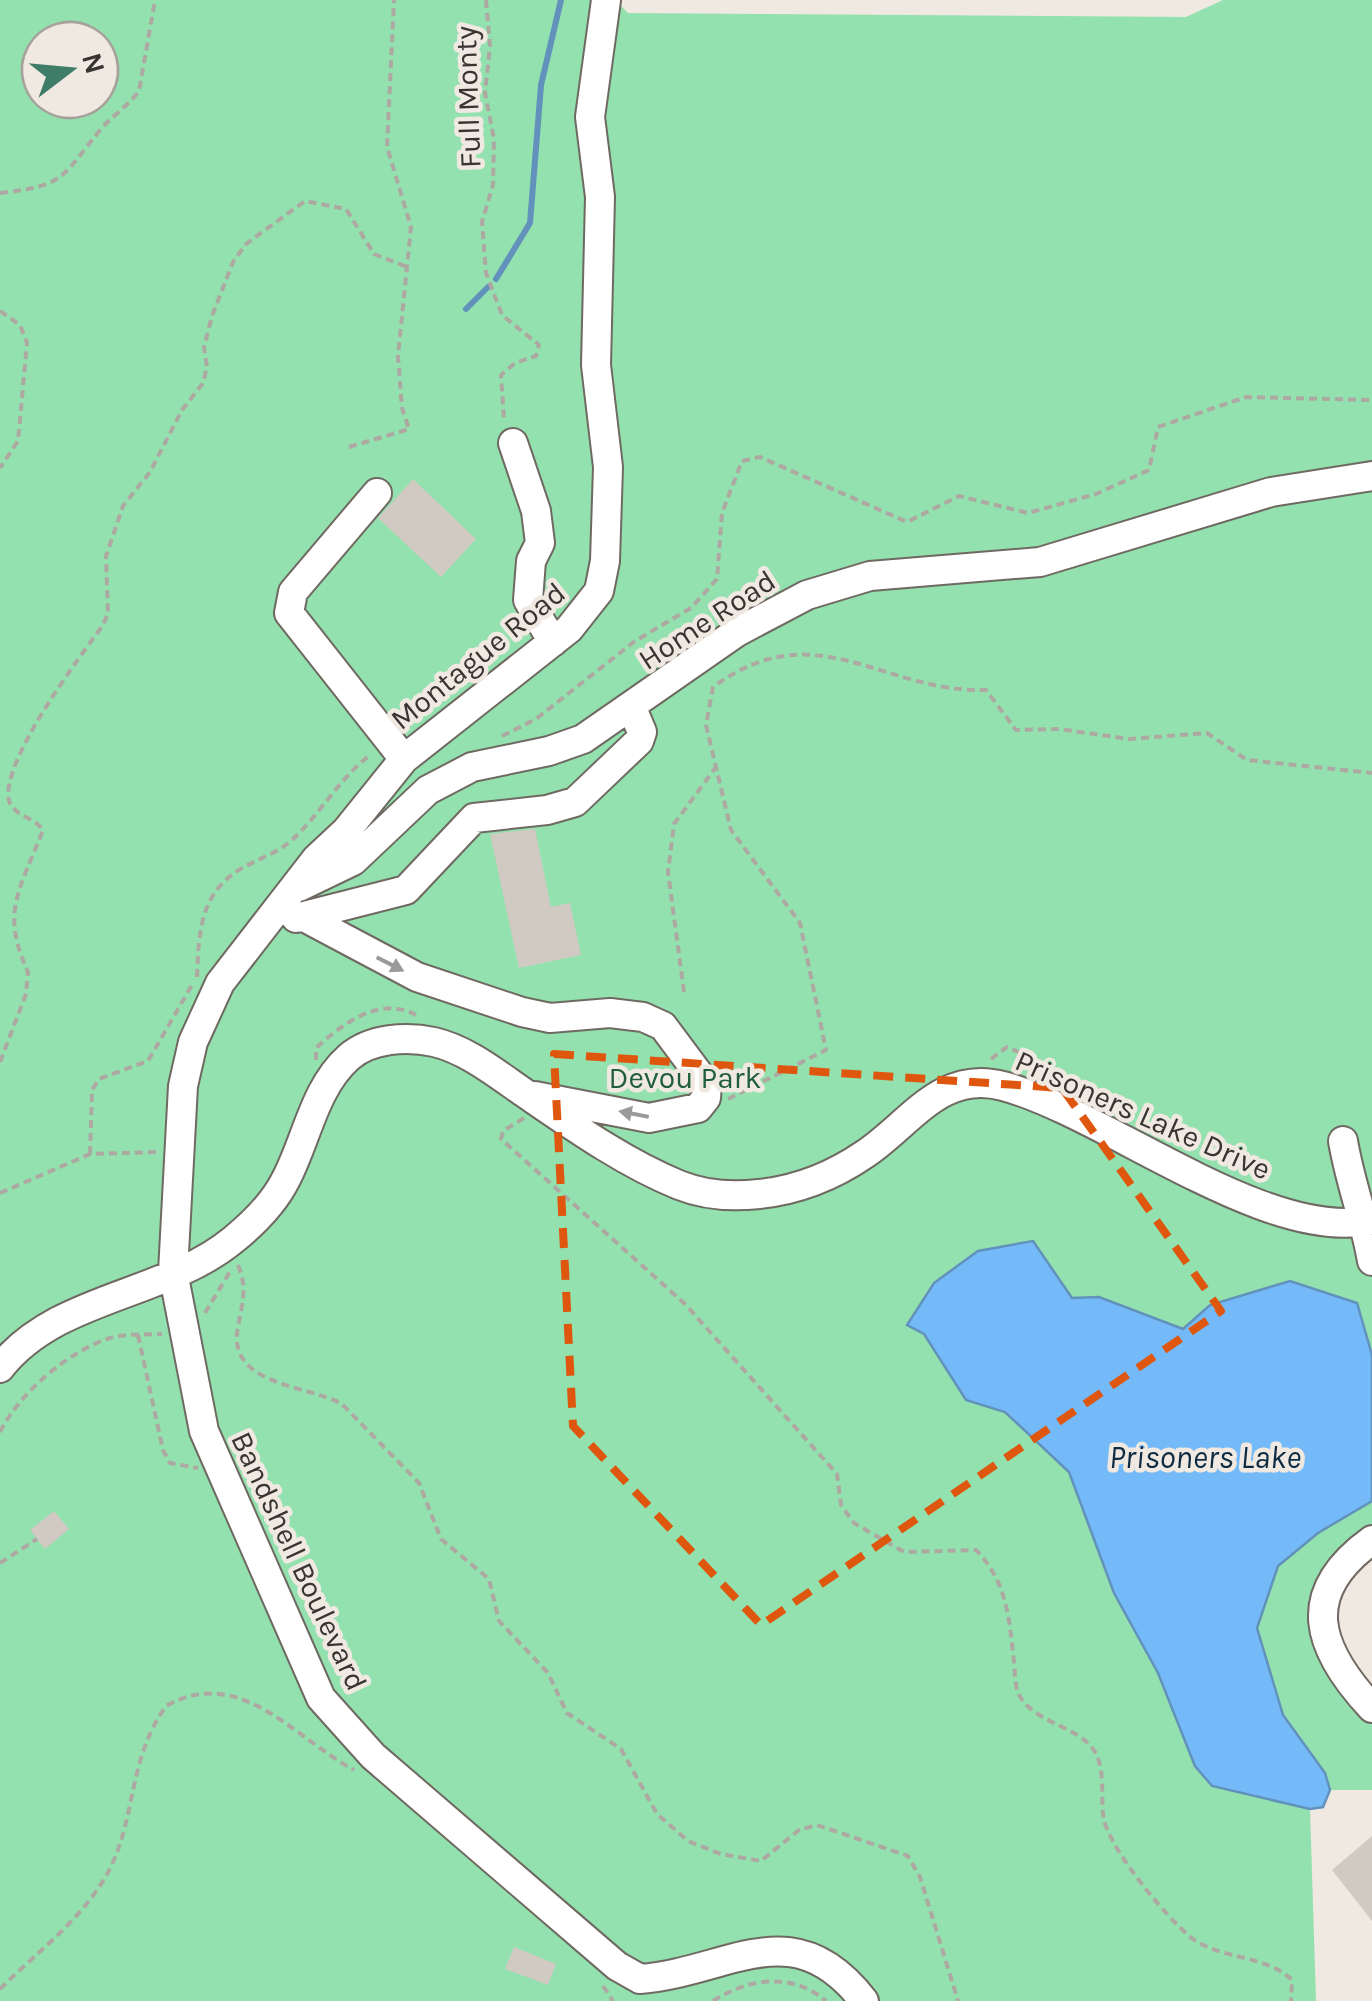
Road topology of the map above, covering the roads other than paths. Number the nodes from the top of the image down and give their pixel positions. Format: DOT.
graph roads {
  1 [pos="606,0"];
  2 [pos="513,443"];
  3 [pos="1372,476"];
  4 [pos="377,493"];
  5 [pos="553,642"];
  6 [pos="632,708"];
  7 [pos="398,750"];
  8 [pos="298,888"];
  9 [pos="304,918"];
  10 [pos="266,927"];
  11 [pos="561,1106"];
  12 [pos="1343,1141"];
  13 [pos="1368,1221"];
  14 [pos="1372,1262"];
  15 [pos="174,1272"];
  16 [pos="0,1368"];
  17 [pos="1372,1540"];
  18 [pos="1372,1708"];
  19 [pos="642,1990"];
  20 [pos="864,2001"];
  1 -- 5 [label="street, Montague Road"];
  2 -- 5 [label="street"];
  3 -- 6 [label="street, Home Road"];
  4 -- 7 [label="street"];
  5 -- 7 [label="street, Montague Road"];
  6 -- 8 [label="street, Home Road"];
  6 -- 9 [label="street"];
  7 -- 8 [label="street, Montague Road"];
  8 -- 10 [label="street, Montague Road"];
  9 -- 10 [label="street"];
  9 -- 11 [label="street, one-way"];
  10 -- 15 [label="street, Montague Road"];
  11 -- 13 [label="street, Prisoners Lake Drive"];
  11 -- 15 [label="street, Prisoners Lake Drive"];
  12 -- 13 [label="street"];
  13 -- 14 [label="street"];
  15 -- 16 [label="street"];
  15 -- 19 [label="street, Bandshell Boulevard"];
  17 -- 18 [label="street"];
  19 -- 20 [label="street"];
}
